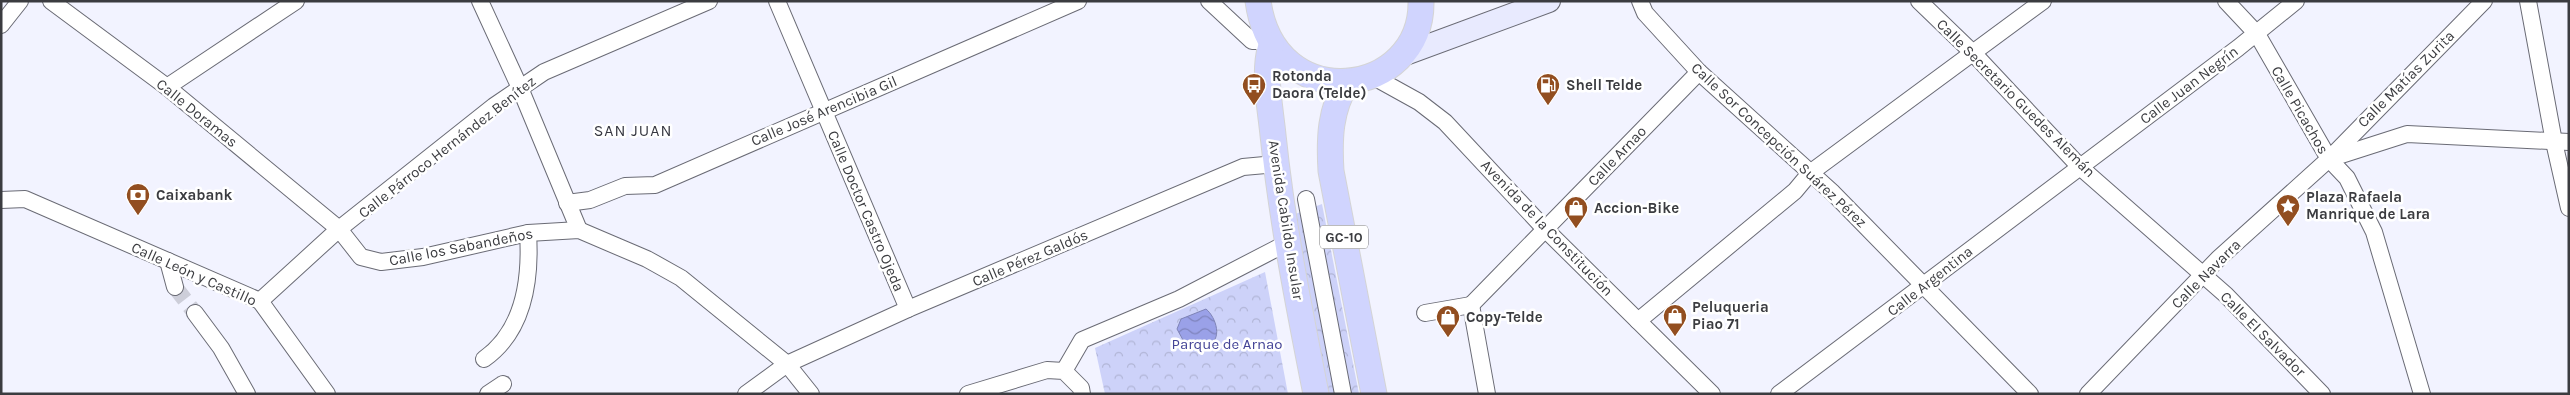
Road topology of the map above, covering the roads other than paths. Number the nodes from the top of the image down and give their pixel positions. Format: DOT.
graph roads {
  1 [pos="20,1"];
  2 [pos="51,1"];
  3 [pos="296,1"];
  4 [pos="480,1"];
  5 [pos="709,1"];
  6 [pos="776,1"];
  7 [pos="1078,1"];
  8 [pos="1209,1"];
  9 [pos="1258,1"];
  10 [pos="1422,1"];
  11 [pos="1549,1"];
  12 [pos="1640,1"];
  13 [pos="1918,1"];
  14 [pos="2043,1"];
  15 [pos="2226,1"];
  16 [pos="2296,1"];
  17 [pos="2484,1"];
  18 [pos="2528,1"];
  19 [pos="1,25"];
  20 [pos="2257,34"];
  21 [pos="1270,43"];
  22 [pos="1974,54"];
  23 [pos="1400,56"];
  24 [pos="1699,72"];
  25 [pos="1372,76"];
  26 [pos="1347,82"];
  27 [pos="167,87"];
  28 [pos="520,88"];
  29 [pos="823,112"];
  30 [pos="2561,142"];
  31 [pos="2328,159"];
  32 [pos="1276,164"];
  33 [pos="2080,167"];
  34 [pos="1810,173"];
  35 [pos="1306,199"];
  36 [pos="1,200"];
  37 [pos="566,203"];
  38 [pos="2569,208"];
  39 [pos="339,229"];
  40 [pos="1545,229"];
  41 [pos="579,230"];
  42 [pos="528,233"];
  43 [pos="1287,243"];
  44 [pos="168,261"];
  45 [pos="2203,274"];
  46 [pos="1924,285"];
  47 [pos="175,287"];
  48 [pos="260,301"];
  49 [pos="1471,304"];
  50 [pos="908,309"];
  51 [pos="195,313"];
  52 [pos="1426,313"];
  53 [pos="1638,322"];
  54 [pos="484,359"];
  55 [pos="787,364"];
  56 [pos="1064,371"];
  57 [pos="503,384"];
  58 [pos="978,392"];
  59 [pos="246,394"];
  60 [pos="327,394"];
  61 [pos="488,394"];
  62 [pos="746,394"];
  63 [pos="811,394"];
  64 [pos="1082,394"];
  65 [pos="1316,394"];
  66 [pos="1343,394"];
  67 [pos="1374,394"];
  68 [pos="1487,394"];
  69 [pos="1712,394"];
  70 [pos="1779,394"];
  71 [pos="2030,394"];
  72 [pos="2088,394"];
  73 [pos="2322,394"];
  74 [pos="2422,394"];
  1 -- 19 [label="street"];
  2 -- 27 [label="street, Calle Doramas"];
  3 -- 27 [label="street"];
  4 -- 28 [label="street"];
  5 -- 28 [label="street, Calle Párroco Hernández Benítez"];
  6 -- 29 [label="street, Calle Doctor Castro Ojeda"];
  7 -- 29 [label="street, Calle José Arencibia Gil"];
  8 -- 21 [label="street"];
  9 -- 21 [label="main road"];
  10 -- 23 [label="main road"];
  11 -- 23 [label="street"];
  12 -- 24 [label="street, Calle Sor Concepción Suárez Pérez"];
  13 -- 22 [label="street, Calle Secretario Guedes Alemán"];
  14 -- 22 [label="street"];
  15 -- 20 [label="street, Calle Picachos"];
  16 -- 20 [label="street, Calle Juan Negrín"];
  17 -- 31 [label="street, Calle Matías Zurita"];
  18 -- 30 [label="street"];
  20 -- 31 [label="street, Calle Picachos"];
  20 -- 33 [label="street, Calle Juan Negrín"];
  21 -- 26 [label="main road"];
  21 -- 32 [label="main road, Avenida Cabildo Insular"];
  22 -- 33 [label="street, Calle Secretario Guedes Alemán"];
  22 -- 34 [label="street"];
  23 -- 25 [label="main road"];
  24 -- 34 [label="street, Calle Sor Concepción Suárez Pérez"];
  24 -- 40 [label="street, Calle Arnao"];
  25 -- 26 [label="main road"];
  25 -- 40 [label="street, Avenida de la Constitución"];
  26 -- 67 [label="main road, GC-10"];
  27 -- 39 [label="street, Calle Doramas"];
  28 -- 37 [label="street"];
  28 -- 39 [label="street, Calle Párroco Hernández Benítez"];
  29 -- 37 [label="street, Calle José Arencibia Gil"];
  29 -- 50 [label="street, Calle Doctor Castro Ojeda"];
  30 -- 31 [label="street"];
  30 -- 38 [label="street"];
  31 -- 45 [label="street, Calle Navarra"];
  31 -- 74 [label="street, Calle Picachos"];
  32 -- 43 [label="main road, Avenida Cabildo Insular"];
  32 -- 50 [label="street, Calle Pérez Galdós"];
  33 -- 45 [label="street, Calle Secretario Guedes Alemán"];
  33 -- 46 [label="street, Calle Argentina"];
  34 -- 46 [label="street, Calle Sor Concepción Suárez Pérez"];
  34 -- 53 [label="street"];
  35 -- 66 [label="street"];
  36 -- 44 [label="street, Calle León y Castillo"];
  37 -- 41 [label="street"];
  39 -- 42 [label="street, Calle los Sabandeños"];
  39 -- 48 [label="street, Calle Párroco Hernández Benítez"];
  40 -- 49 [label="street, Calle Arnao"];
  40 -- 53 [label="street, Avenida de la Constitución"];
  41 -- 42 [label="street, Calle los Sabandeños"];
  41 -- 55 [label="street, Calle los Sabandeños"];
  42 -- 54 [label="street"];
  43 -- 56 [label="street"];
  43 -- 65 [label="main road, Avenida Cabildo Insular"];
  44 -- 47 [label="street"];
  44 -- 48 [label="street, Calle León y Castillo"];
  45 -- 72 [label="street, Calle Navarra"];
  45 -- 73 [label="street, Calle El Salvador"];
  46 -- 70 [label="street, Calle Argentina"];
  46 -- 71 [label="street, Calle Sor Concepción Suárez Pérez"];
  48 -- 60 [label="street, Calle León y Castillo"];
  49 -- 52 [label="street"];
  49 -- 68 [label="street"];
  50 -- 55 [label="street, Calle Pérez Galdós"];
  51 -- 59 [label="street"];
  53 -- 69 [label="street, Avenida de la Constitución"];
  55 -- 62 [label="street, Calle Pérez Galdós"];
  55 -- 63 [label="street, Calle los Sabandeños"];
  56 -- 58 [label="street"];
  56 -- 64 [label="street"];
  57 -- 61 [label="street"];
}
